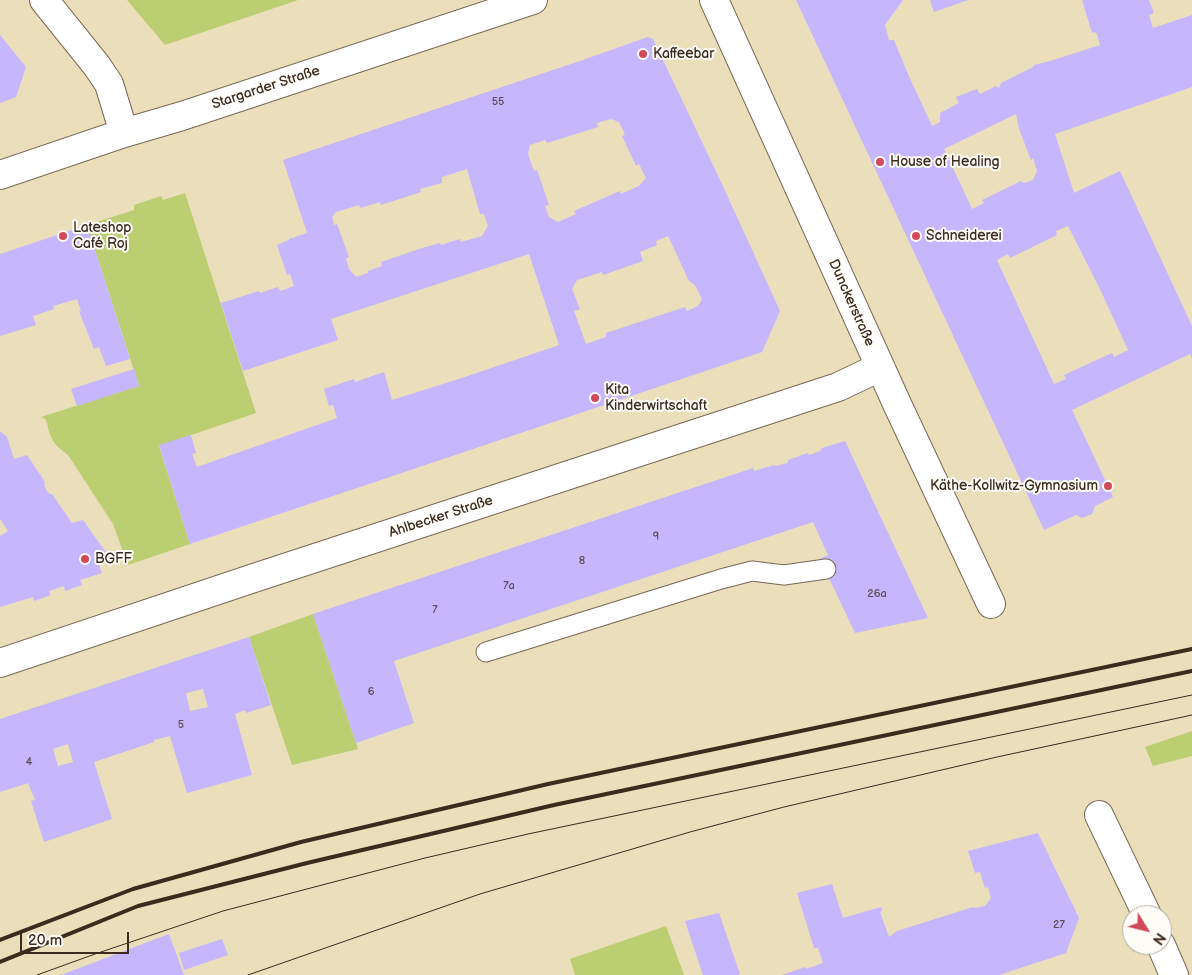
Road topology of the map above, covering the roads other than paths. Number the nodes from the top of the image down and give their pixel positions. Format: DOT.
graph roads {
  1 [pos="44,0"];
  2 [pos="532,0"];
  3 [pos="714,0"];
  4 [pos="124,133"];
  5 [pos="0,175"];
  6 [pos="880,367"];
  7 [pos="826,569"];
  8 [pos="991,604"];
  9 [pos="486,652"];
  10 [pos="0,663"];
  11 [pos="1099,816"];
  12 [pos="1142,905"];
  1 -- 4 [label="street"];
  2 -- 4 [label="street, Stargarder Straße"];
  3 -- 6 [label="street, Dunckerstraße"];
  4 -- 5 [label="street, Stargarder Straße"];
  6 -- 8 [label="street, Dunckerstraße"];
  6 -- 10 [label="street, Ahlbecker Straße"];
  7 -- 9 [label="lane"];
  11 -- 12 [label="street"];
}
